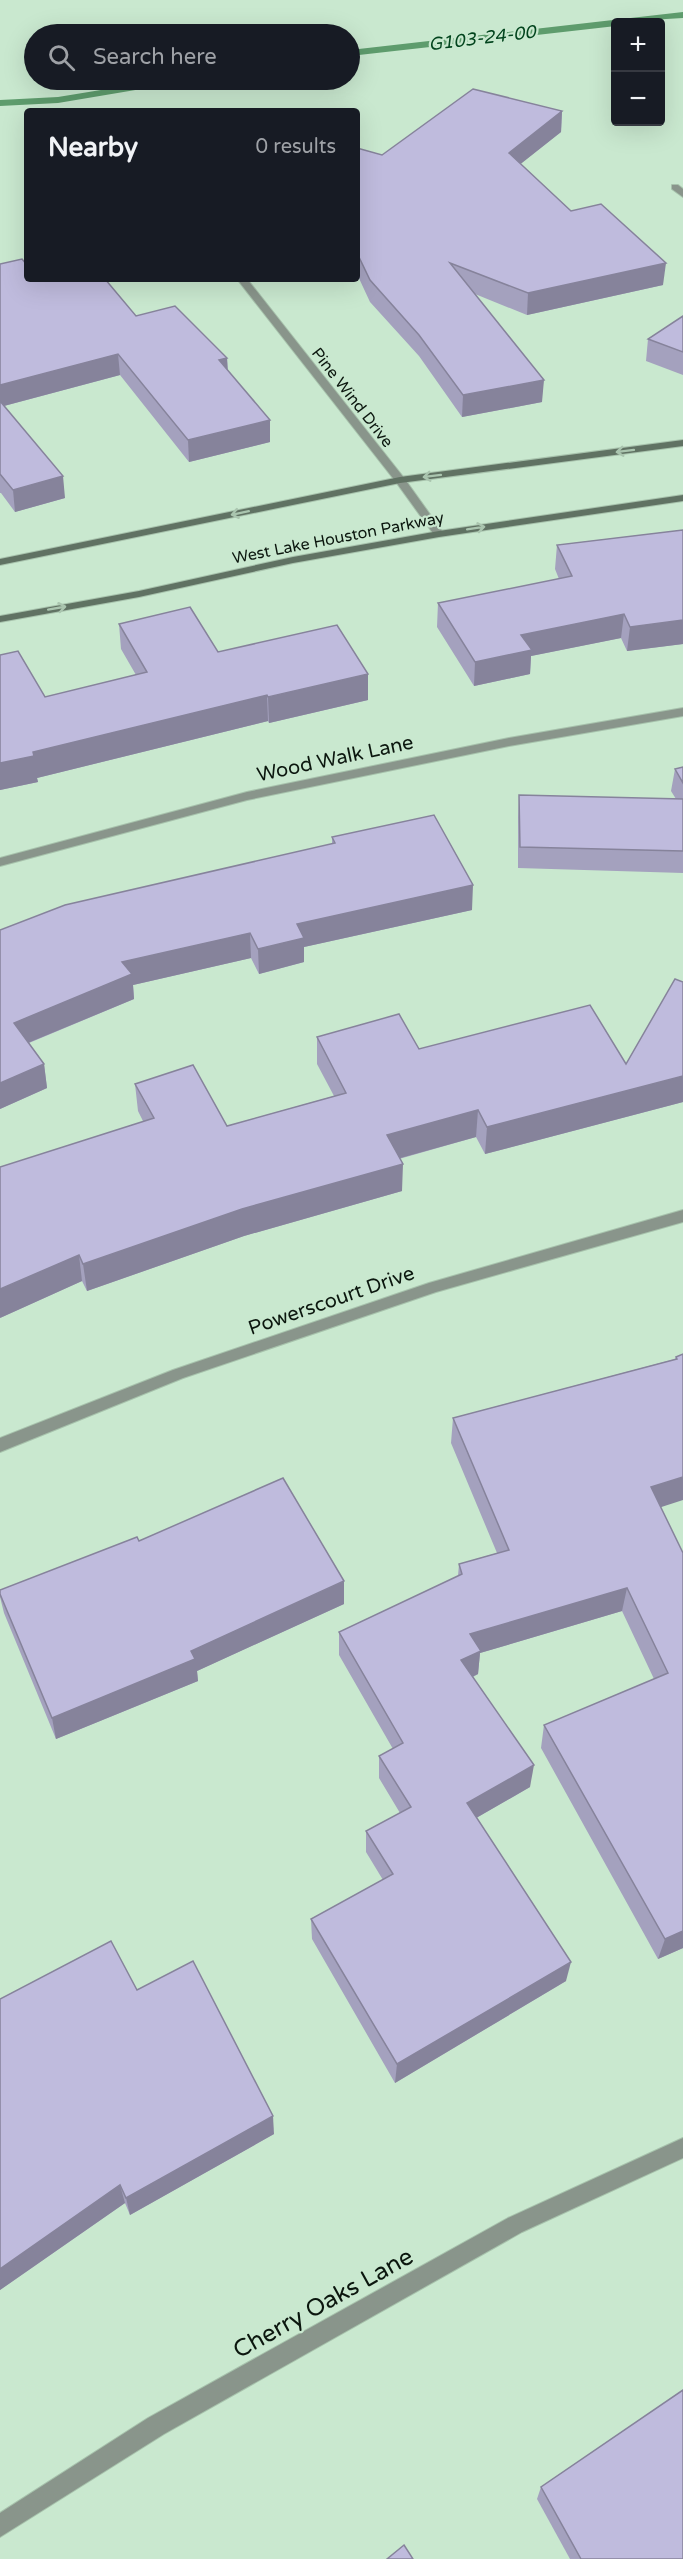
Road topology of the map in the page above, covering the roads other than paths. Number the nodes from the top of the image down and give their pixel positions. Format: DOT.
graph roads {
  1 [pos="675,187"];
  2 [pos="683,194"];
  3 [pos="244,282"];
  4 [pos="683,443"];
  5 [pos="400,480"];
  6 [pos="683,498"];
  7 [pos="438,534"];
  8 [pos="0,562"];
  9 [pos="0,619"];
  10 [pos="683,712"];
  11 [pos="0,862"];
  12 [pos="683,1216"];
  13 [pos="0,1445"];
  14 [pos="683,2148"];
  15 [pos="0,2526"];
  1 -- 2 [label="street"];
  3 -- 5 [label="street, Pine Wind Drive"];
  4 -- 5 [label="main road, one-way"];
  5 -- 7 [label="street, Pine Wind Drive"];
  5 -- 8 [label="main road, one-way"];
  7 -- 6 [label="main road, West Lake Houston Parkway, one-way"];
  9 -- 7 [label="main road, West Lake Houston Parkway, one-way"];
  10 -- 11 [label="street, Wood Walk Lane"];
  12 -- 13 [label="street, Powerscourt Drive"];
  14 -- 15 [label="street, Cherry Oaks Lane"];
}
